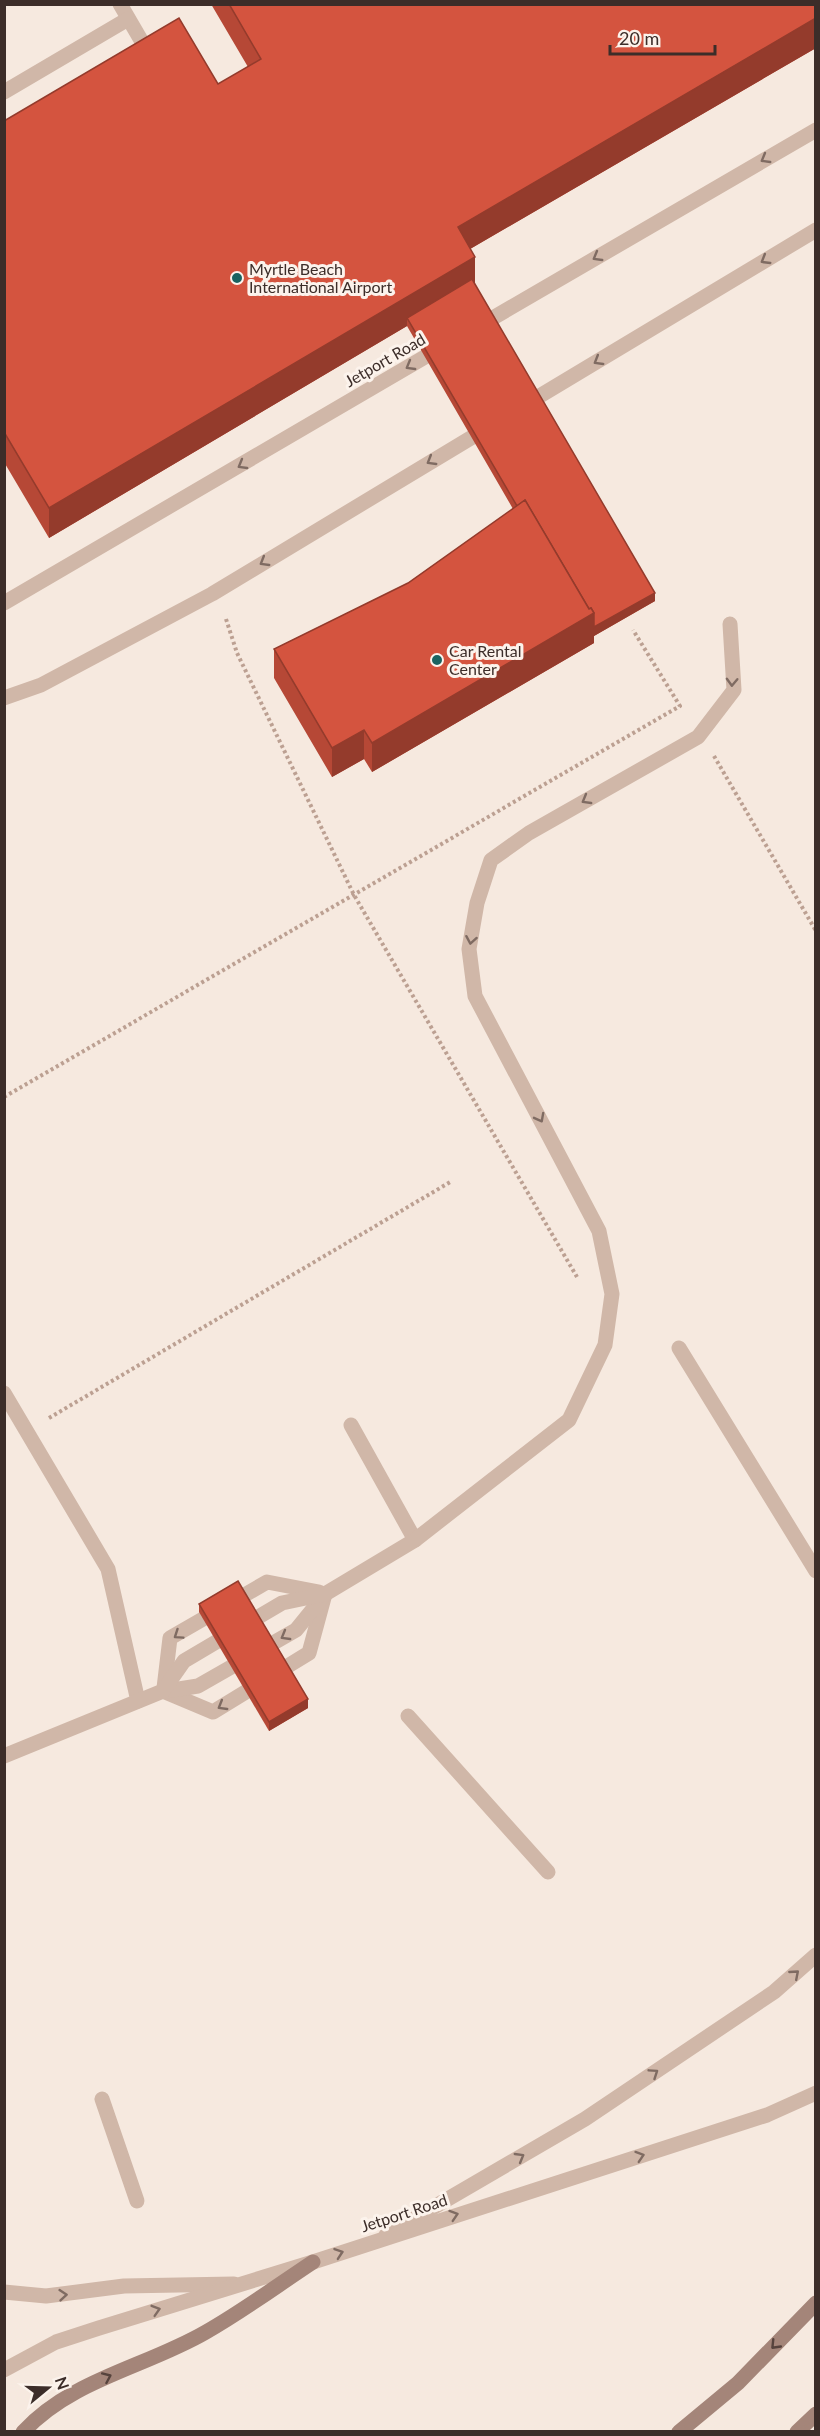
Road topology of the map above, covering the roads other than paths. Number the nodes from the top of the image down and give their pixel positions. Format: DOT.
graph roads {
  1 [pos="120,4"];
  2 [pos="128,19"];
  3 [pos="154,63"];
  4 [pos="4,92"];
  5 [pos="816,130"];
  6 [pos="816,230"];
  7 [pos="4,603"];
  8 [pos="730,624"];
  9 [pos="4,698"];
  10 [pos="680,1348"];
  11 [pos="4,1393"];
  12 [pos="351,1425"];
  13 [pos="414,1540"];
  14 [pos="816,1571"];
  15 [pos="325,1594"];
  16 [pos="163,1691"];
  17 [pos="138,1701"];
  18 [pos="408,1716"];
  19 [pos="4,1756"];
  20 [pos="548,1872"];
  21 [pos="816,1955"];
  22 [pos="816,2093"];
  23 [pos="102,2099"];
  24 [pos="137,2201"];
  25 [pos="379,2240"];
  26 [pos="313,2262"];
  27 [pos="243,2284"];
  28 [pos="4,2292"];
  29 [pos="816,2303"];
  30 [pos="4,2370"];
  31 [pos="816,2414"];
  32 [pos="23,2432"];
  33 [pos="679,2432"];
  34 [pos="797,2432"];
  1 -- 2 [label="street"];
  2 -- 3 [label="street"];
  2 -- 4 [label="street"];
  5 -- 7 [label="street, Jetport Road, one-way"];
  6 -- 9 [label="street, one-way"];
  8 -- 13 [label="street, one-way"];
  10 -- 14 [label="street"];
  11 -- 17 [label="street"];
  12 -- 13 [label="street"];
  13 -- 15 [label="street"];
  15 -- 16 [label="street"];
  15 -- 16 [label="street, one-way"];
  15 -- 16 [label="street, one-way"];
  15 -- 16 [label="street, one-way"];
  16 -- 17 [label="street"];
  17 -- 19 [label="street"];
  18 -- 20 [label="street"];
  25 -- 21 [label="street, one-way"];
  25 -- 22 [label="street, Jetport Road, one-way"];
  23 -- 24 [label="street"];
  26 -- 25 [label="street, Jetport Road, one-way"];
  26 -- 27 [label="street, Jetport Road"];
  32 -- 26 [label="main road, one-way"];
  28 -- 27 [label="street, one-way"];
  30 -- 27 [label="street, Jetport Road, one-way"];
  29 -- 33 [label="main road, one-way"];
  31 -- 34 [label="main road"];
}
